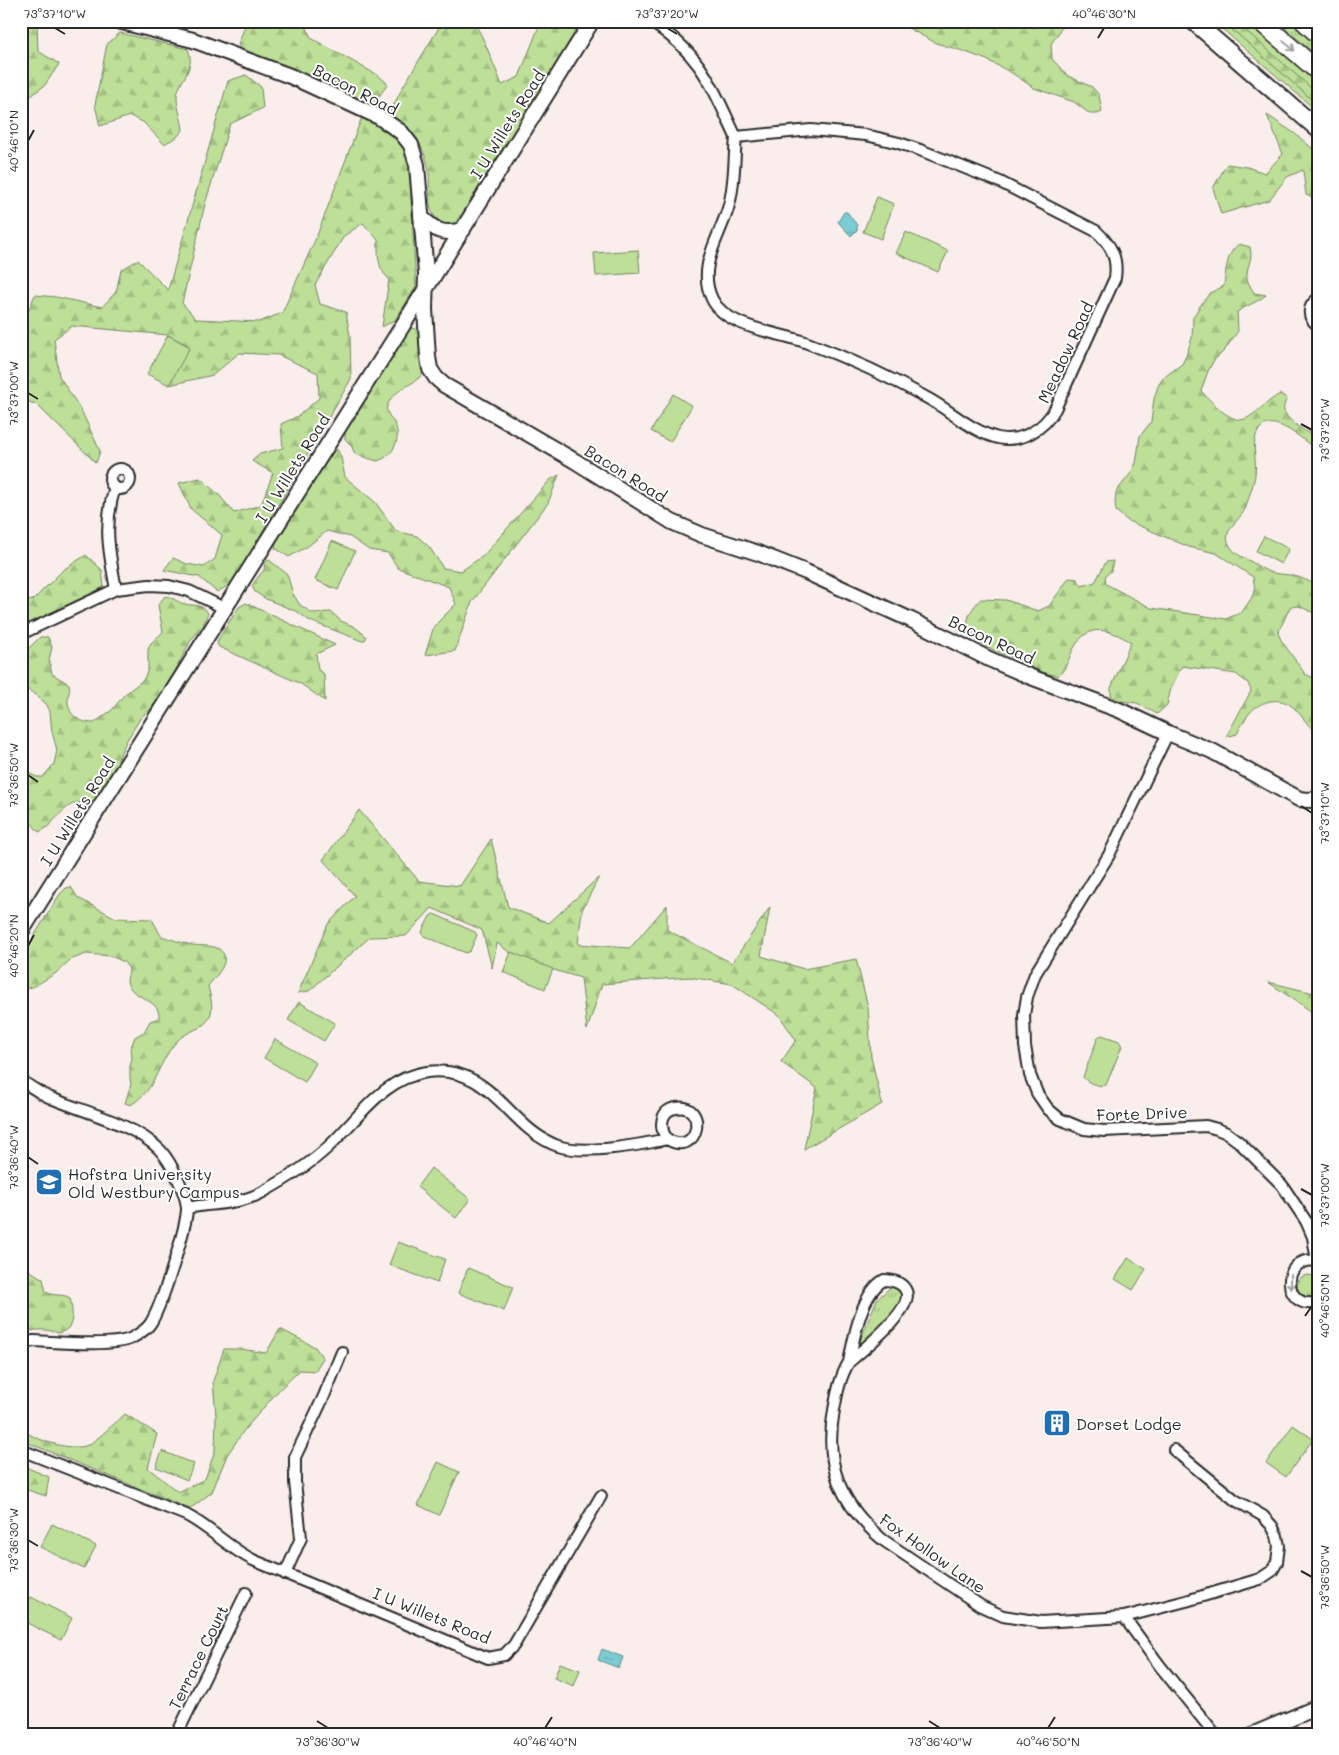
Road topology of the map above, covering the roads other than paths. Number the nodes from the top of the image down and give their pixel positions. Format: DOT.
graph roads {
  1 [pos="118,21"];
  2 [pos="592,21"];
  3 [pos="650,21"];
  4 [pos="1193,21"];
  5 [pos="1260,21"];
  6 [pos="1304,21"];
  7 [pos="1318,34"];
  8 [pos="1318,71"];
  9 [pos="1318,129"];
  10 [pos="736,137"];
  11 [pos="421,218"];
  12 [pos="463,230"];
  13 [pos="425,290"];
  14 [pos="1318,299"];
  15 [pos="1318,325"];
  16 [pos="115,488"];
  17 [pos="116,589"];
  18 [pos="224,608"];
  19 [pos="21,634"];
  20 [pos="1168,733"];
  21 [pos="1318,799"];
  22 [pos="21,932"];
  23 [pos="21,1081"];
  24 [pos="667,1139"];
  25 [pos="187,1208"];
  26 [pos="1318,1261"];
  27 [pos="1318,1302"];
  28 [pos="21,1344"];
  29 [pos="342,1352"];
  30 [pos="849,1362"];
  31 [pos="21,1450"];
  32 [pos="1174,1450"];
  33 [pos="601,1496"];
  34 [pos="285,1574"];
  35 [pos="246,1593"];
  36 [pos="1124,1616"];
  37 [pos="1318,1707"];
  38 [pos="177,1734"];
  39 [pos="1215,1734"];
  40 [pos="1254,1734"];
  1 -- 11 [label="street, Bacon Road"];
  2 -- 12 [label="street, I U Willets Road"];
  3 -- 10 [label="street, Meadow Road"];
  4 -- 9 [label="main road"];
  5 -- 8 [label="highway, one-way"];
  6 -- 7 [label="highway"];
  10 -- 10 [label="street, Meadow Road"];
  11 -- 12 [label="street"];
  11 -- 13 [label="street, Bacon Road"];
  12 -- 13 [label="street, I U Willets Road"];
  13 -- 18 [label="street, I U Willets Road"];
  13 -- 20 [label="street, Bacon Road"];
  14 -- 15 [label="street"];
  16 -- 17 [label="street"];
  17 -- 18 [label="street"];
  17 -- 19 [label="street"];
  18 -- 22 [label="street, I U Willets Road"];
  20 -- 21 [label="street, Bacon Road"];
  20 -- 26 [label="street, Forte Drive"];
  23 -- 25 [label="street"];
  24 -- 25 [label="street"];
  25 -- 28 [label="street"];
  26 -- 27 [label="street, Forte Drive, one-way"];
  29 -- 34 [label="street"];
  30 -- 30 [label="street, Fox Hollow Lane"];
  30 -- 36 [label="street, Fox Hollow Lane"];
  31 -- 34 [label="street, I U Willets Road"];
  32 -- 36 [label="street, Fox Hollow Lane"];
  33 -- 34 [label="street, I U Willets Road"];
  35 -- 38 [label="street, Terrace Court"];
  36 -- 39 [label="street"];
  37 -- 40 [label="street"];
}
